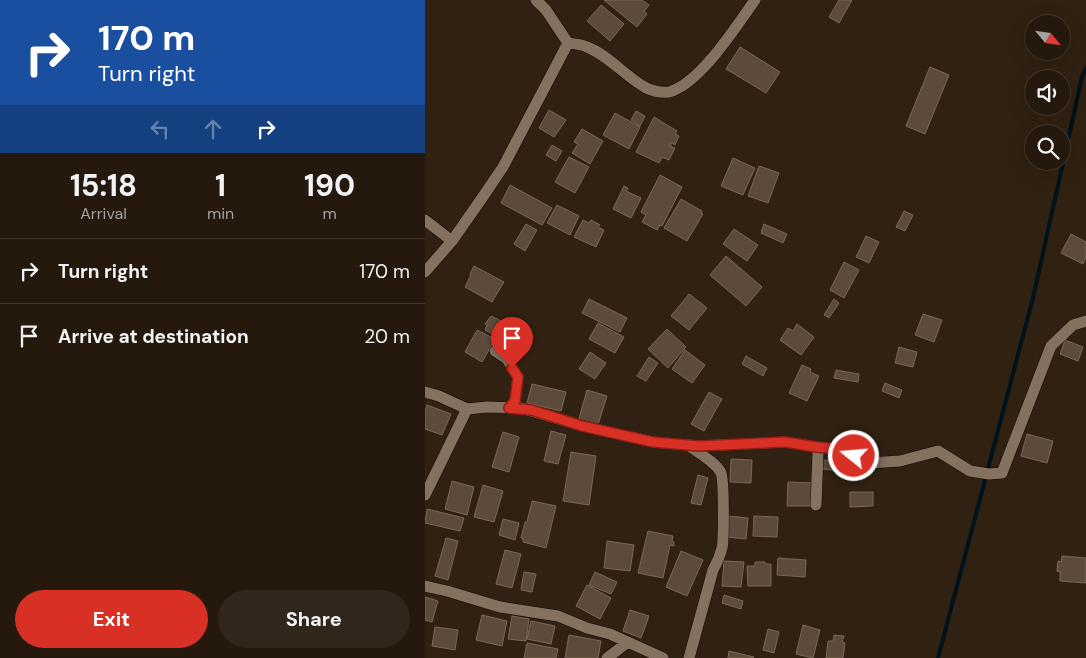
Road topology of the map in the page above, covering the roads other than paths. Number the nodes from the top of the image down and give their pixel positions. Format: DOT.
graph roads {
  1 [pos="536,0"];
  2 [pos="755,0"];
  3 [pos="568,43"];
  4 [pos="425,220"];
  5 [pos="452,241"];
  6 [pos="425,272"];
  7 [pos="1086,321"];
  8 [pos="495,351"];
  9 [pos="425,392"];
  10 [pos="467,408"];
  11 [pos="509,408"];
  12 [pos="688,445"];
  13 [pos="816,447"];
  14 [pos="425,495"];
  15 [pos="816,505"];
  16 [pos="425,586"];
  17 [pos="628,642"];
  18 [pos="607,658"];
  19 [pos="663,658"];
  20 [pos="689,658"];
  1 -- 3 [label="street"];
  2 -- 3 [label="street"];
  3 -- 5 [label="street"];
  4 -- 5 [label="street"];
  5 -- 6 [label="street"];
  7 -- 13 [label="street"];
  8 -- 11 [label="street"];
  9 -- 10 [label="street"];
  10 -- 11 [label="street"];
  10 -- 14 [label="street"];
  11 -- 12 [label="street"];
  12 -- 13 [label="street"];
  12 -- 20 [label="street"];
  13 -- 15 [label="street"];
  16 -- 17 [label="street"];
  17 -- 18 [label="street"];
  17 -- 19 [label="street"];
}
